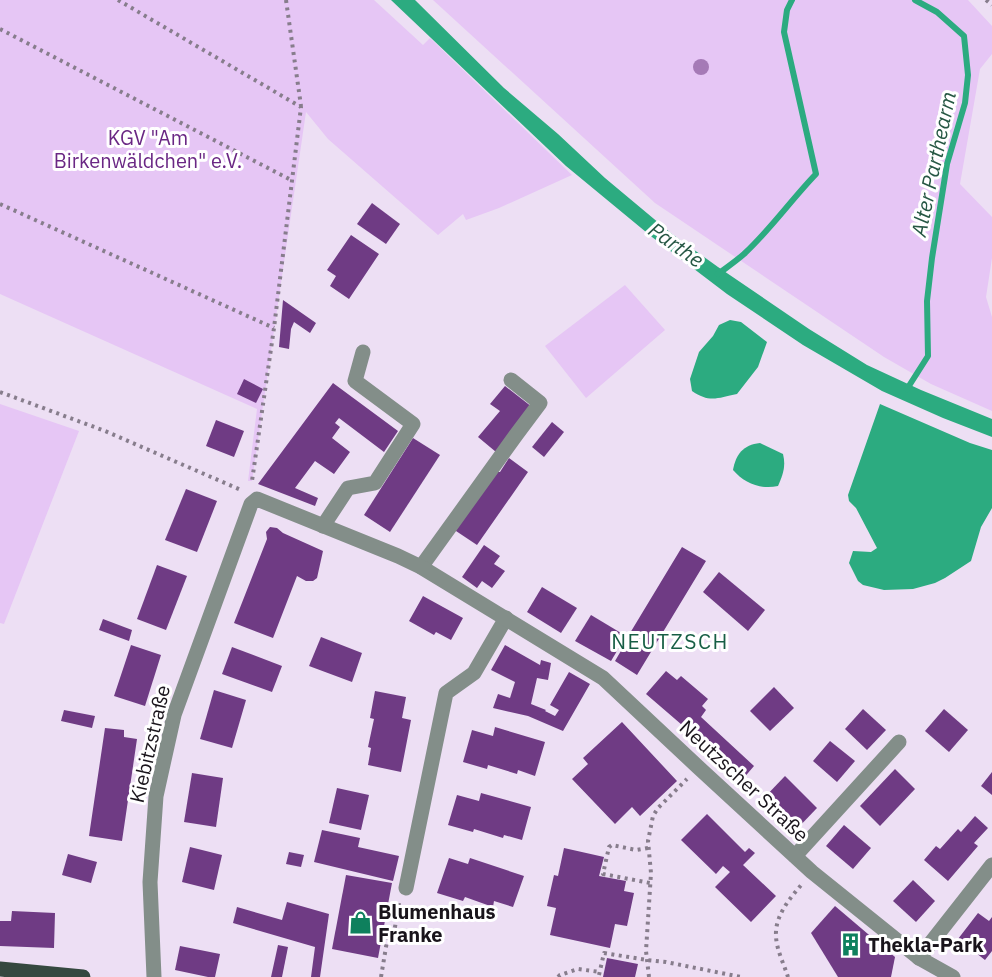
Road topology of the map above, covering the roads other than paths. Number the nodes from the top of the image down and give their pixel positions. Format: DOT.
graph roads {
  1 [pos="363,352"];
  2 [pos="511,380"];
  3 [pos="257,500"];
  4 [pos="323,526"];
  5 [pos="421,567"];
  6 [pos="506,618"];
  7 [pos="899,742"];
  8 [pos="795,856"];
  9 [pos="992,865"];
  10 [pos="406,888"];
  11 [pos="923,966"];
  12 [pos="0,969"];
  13 [pos="83,977"];
  14 [pos="154,977"];
  15 [pos="953,977"];
  1 -- 4 [label="street"];
  2 -- 5 [label="street"];
  3 -- 4 [label="street, Neutzscher Straße"];
  3 -- 14 [label="street, Kiebitzstraße"];
  4 -- 5 [label="street, Neutzscher Straße"];
  5 -- 6 [label="street, Neutzscher Straße"];
  6 -- 8 [label="street, Neutzscher Straße"];
  6 -- 10 [label="street"];
  7 -- 8 [label="street"];
  8 -- 11 [label="street, Neutzscher Straße"];
  9 -- 11 [label="street"];
  11 -- 15 [label="street, Neutzscher Straße"];
  12 -- 13 [label="main road"];
}
